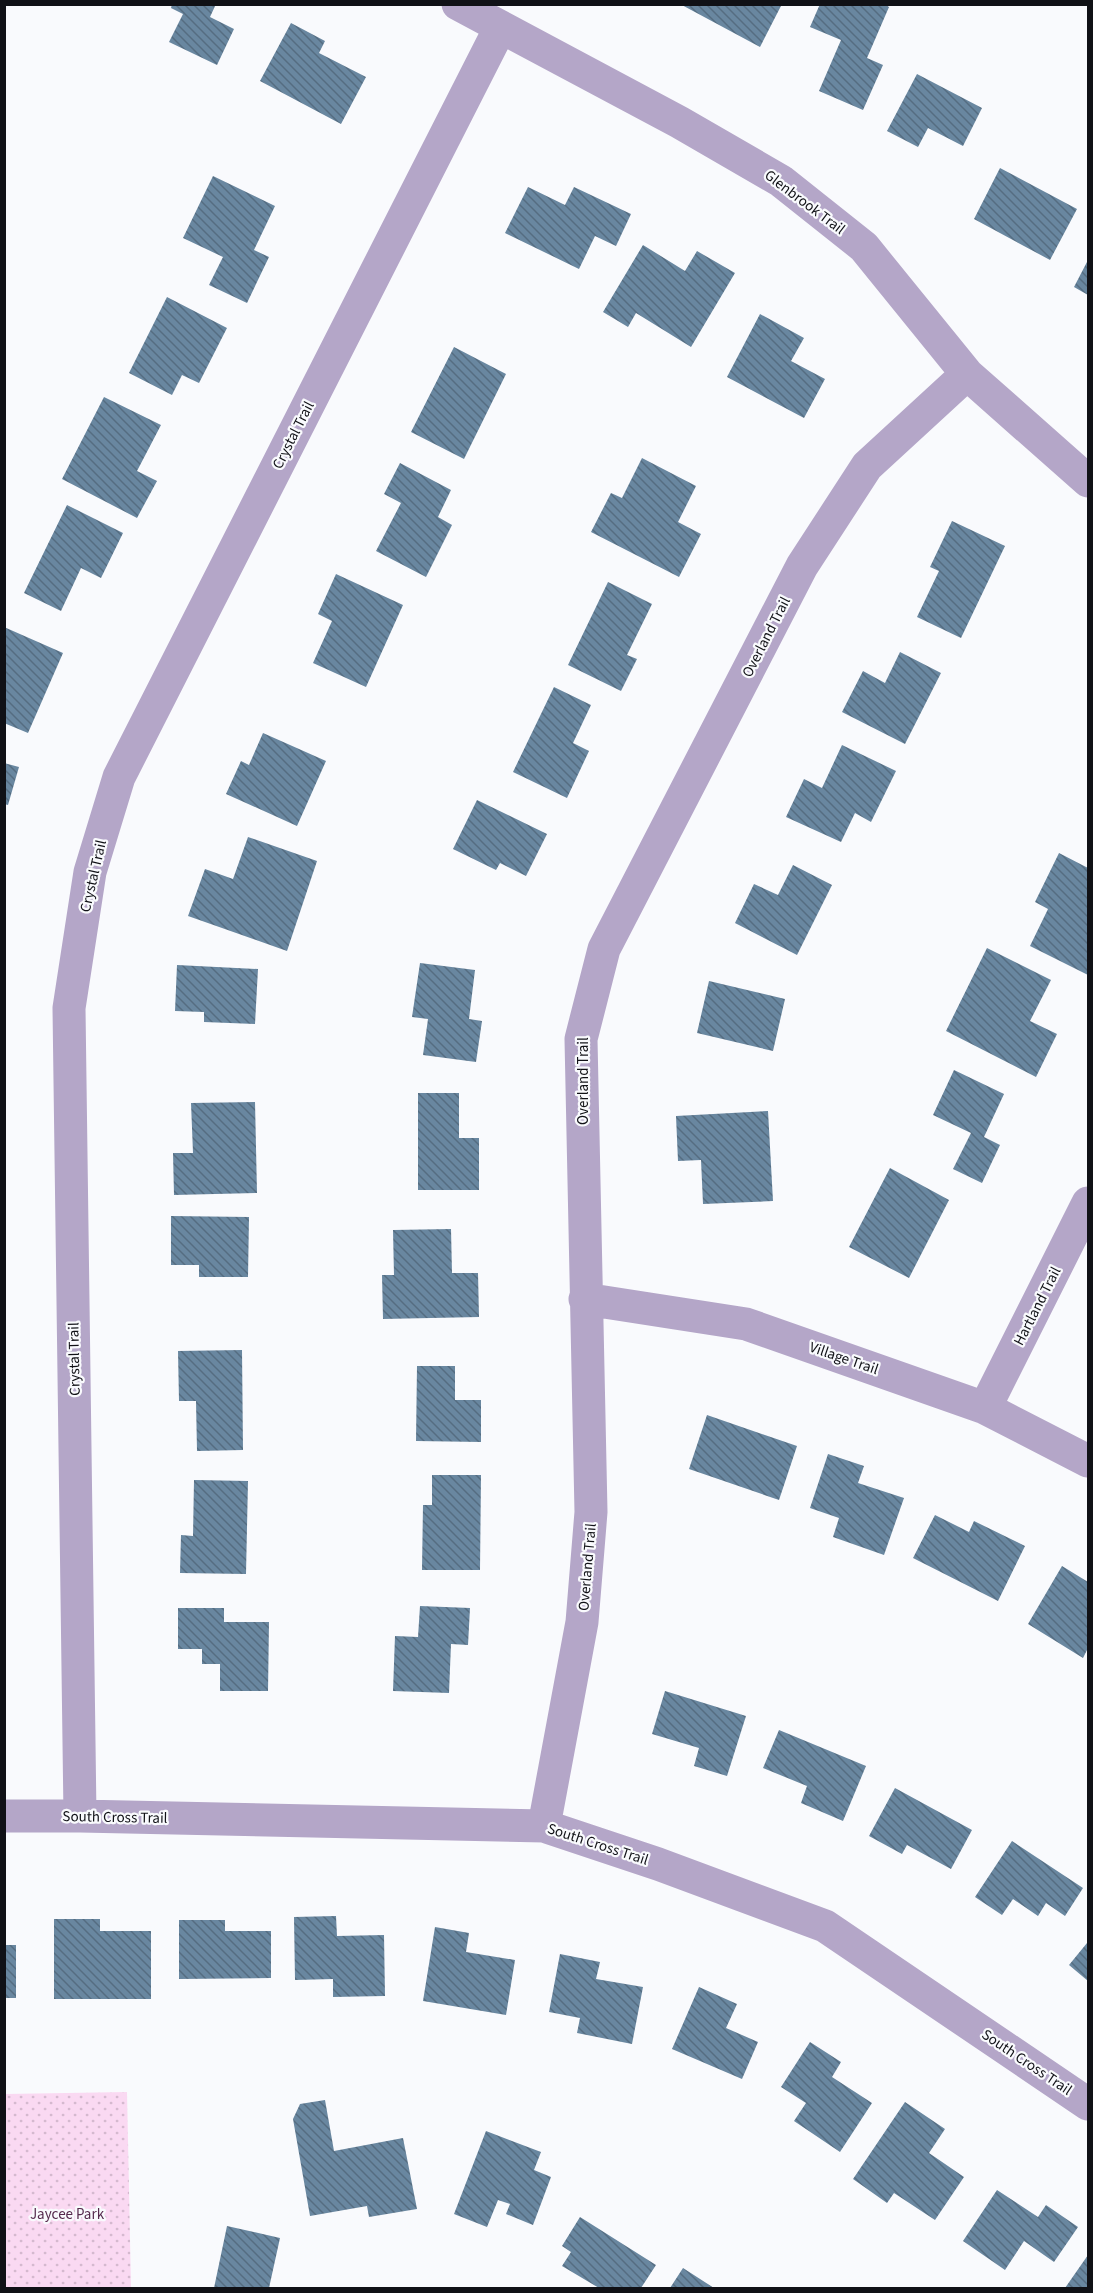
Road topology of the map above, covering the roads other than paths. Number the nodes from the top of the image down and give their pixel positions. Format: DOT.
graph roads {
  1 [pos="458,4"];
  2 [pos="500,28"];
  3 [pos="967,374"];
  4 [pos="1089,481"];
  5 [pos="1089,1203"];
  6 [pos="585,1299"];
  7 [pos="986,1408"];
  8 [pos="1089,1461"];
  9 [pos="4,1816"];
  10 [pos="80,1816"];
  11 [pos="544,1826"];
  12 [pos="1089,2104"];
  1 -- 2 [label="street, Glenbrook Trail"];
  2 -- 3 [label="street, Glenbrook Trail"];
  2 -- 10 [label="street, Crystal Trail"];
  3 -- 4 [label="street, Glenbrook Trail"];
  3 -- 6 [label="street, Overland Trail"];
  5 -- 7 [label="street, Hartland Trail"];
  6 -- 7 [label="street, Village Trail"];
  6 -- 11 [label="street, Overland Trail"];
  7 -- 8 [label="street, Village Trail"];
  9 -- 10 [label="street, South Cross Trail"];
  10 -- 11 [label="street, South Cross Trail"];
  11 -- 12 [label="street, South Cross Trail"];
}
